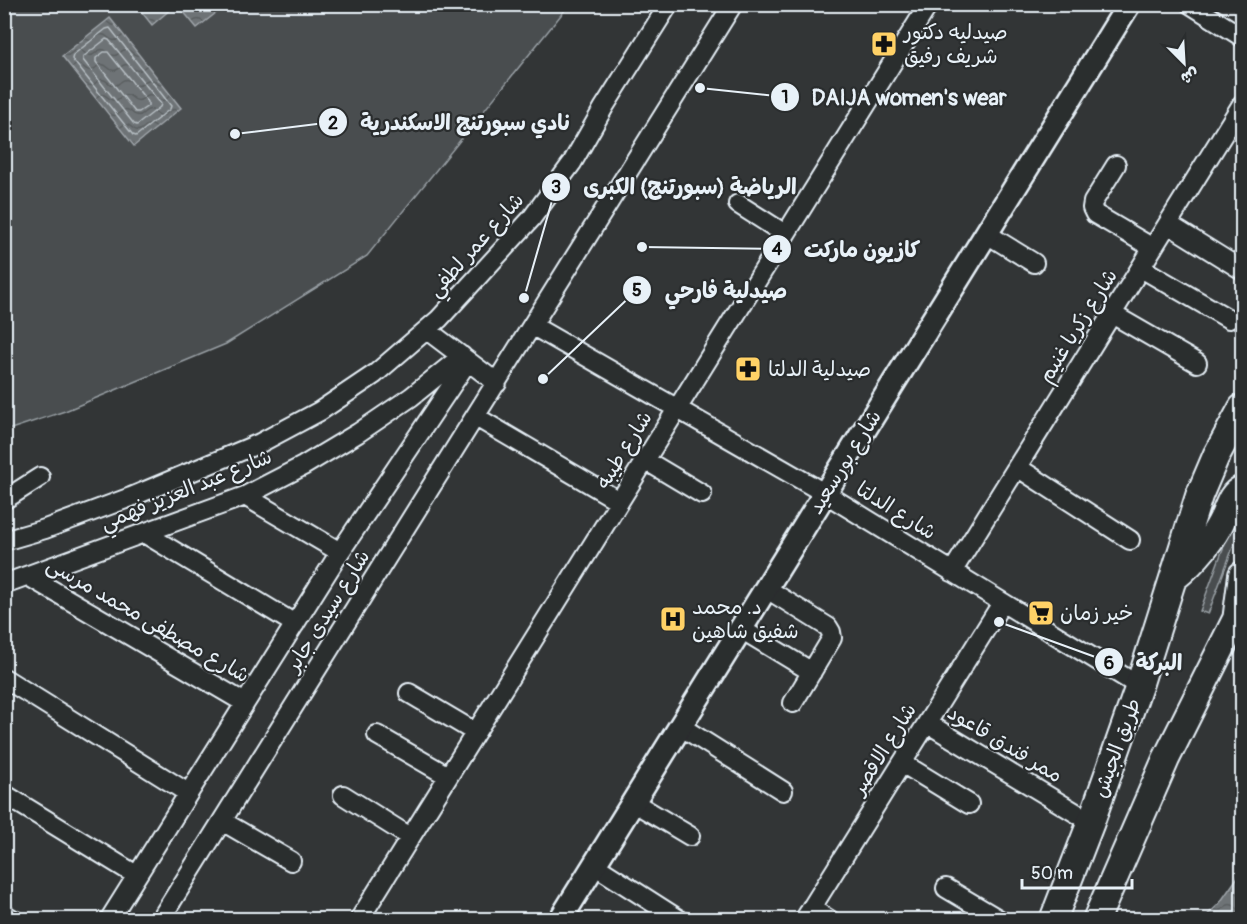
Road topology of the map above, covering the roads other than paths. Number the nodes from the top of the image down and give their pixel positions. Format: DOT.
graph roads {
  1 [pos="669,4"];
  2 [pos="733,4"];
  3 [pos="929,4"];
  4 [pos="1129,4"];
  5 [pos="1190,4"];
  6 [pos="1242,37"];
  7 [pos="1242,104"];
  8 [pos="1116,165"];
  9 [pos="738,204"];
  10 [pos="1168,224"];
  11 [pos="785,234"];
  12 [pos="987,234"];
  13 [pos="1153,248"];
  14 [pos="1034,263"];
  15 [pos="1141,268"];
  16 [pos="1242,270"];
  17 [pos="1112,314"];
  18 [pos="1229,319"];
  19 [pos="533,326"];
  20 [pos="427,330"];
  21 [pos="465,359"];
  22 [pos="1197,363"];
  23 [pos="497,383"];
  24 [pos="677,408"];
  25 [pos="1242,408"];
  26 [pos="476,417"];
  27 [pos="645,460"];
  28 [pos="1017,467"];
  29 [pos="40,477"];
  30 [pos="1242,489"];
  31 [pos="702,494"];
  32 [pos="826,494"];
  33 [pos="245,495"];
  34 [pos="4,500"];
  35 [pos="619,501"];
  36 [pos="144,533"];
  37 [pos="1130,540"];
  38 [pos="4,541"];
  39 [pos="340,552"];
  40 [pos="952,572"];
  41 [pos="1242,575"];
  42 [pos="28,576"];
  43 [pos="1173,579"];
  44 [pos="4,584"];
  45 [pos="767,589"];
  46 [pos="1002,603"];
  47 [pos="1239,614"];
  48 [pos="294,624"];
  49 [pos="741,629"];
  50 [pos="812,672"];
  51 [pos="4,678"];
  52 [pos="1139,686"];
  53 [pos="409,693"];
  54 [pos="245,703"];
  55 [pos="794,703"];
  56 [pos="927,723"];
  57 [pos="680,726"];
  58 [pos="476,732"];
  59 [pos="377,735"];
  60 [pos="902,763"];
  61 [pos="448,776"];
  62 [pos="783,791"];
  63 [pos="188,793"];
  64 [pos="4,794"];
  65 [pos="343,795"];
  66 [pos="633,802"];
  67 [pos="969,804"];
  68 [pos="222,821"];
  69 [pos="1091,822"];
  70 [pos="690,836"];
  71 [pos="410,837"];
  72 [pos="291,861"];
  73 [pos="594,865"];
  74 [pos="136,875"];
  75 [pos="946,888"];
  76 [pos="4,914"];
  77 [pos="808,914"];
  78 [pos="14,920"];
  79 [pos="109,920"];
  80 [pos="160,920"];
  81 [pos="359,920"];
  82 [pos="560,920"];
  83 [pos="680,920"];
  84 [pos="830,920"];
  85 [pos="1000,920"];
  86 [pos="1053,920"];
  87 [pos="1096,920"];
  1 -- 20 [label="street, شارع عمر لطفي"];
  2 -- 19 [label="street"];
  3 -- 11 [label="street, شارع طيبه"];
  4 -- 12 [label="main road, شارع بورسعيد"];
  5 -- 6 [label="street"];
  7 -- 10 [label="street, شارع زكريا غنيم"];
  8 -- 13 [label="street"];
  9 -- 11 [label="street"];
  10 -- 13 [label="street, شارع زكريا غنيم"];
  10 -- 16 [label="street"];
  11 -- 24 [label="street, شارع طيبه"];
  12 -- 14 [label="street"];
  12 -- 32 [label="main road, شارع بورسعيد"];
  13 -- 15 [label="street, شارع زكريا غنيم"];
  15 -- 17 [label="street, شارع زكريا غنيم"];
  15 -- 18 [label="street"];
  17 -- 22 [label="street"];
  17 -- 28 [label="street, شارع زكريا غنيم"];
  19 -- 23 [label="street, شارع سيدى جابر"];
  19 -- 24 [label="street, شارع الدلتا"];
  20 -- 21 [label="street"];
  20 -- 38 [label="street, شارع عمر لطفي"];
  21 -- 23 [label="street"];
  21 -- 33 [label="street, شارع عبد العزيز فهمي"];
  21 -- 39 [label="street, شارع سيدى جابر"];
  23 -- 26 [label="street, شارع سيدى جابر"];
  24 -- 27 [label="street, شارع طيبه"];
  24 -- 32 [label="street, شارع الدلتا"];
  25 -- 43 [label="highway, طريق الجيش"];
  26 -- 35 [label="street"];
  26 -- 68 [label="street, شارع سيدى جابر"];
  27 -- 31 [label="street"];
  27 -- 35 [label="street, شارع طيبه"];
  28 -- 37 [label="street"];
  28 -- 40 [label="street, شارع زكريا غنيم"];
  29 -- 34 [label="street"];
  30 -- 43 [label="highway"];
  32 -- 40 [label="street, شارع الدلتا"];
  32 -- 45 [label="main road, شارع بورسعيد"];
  33 -- 36 [label="street, شارع عبد العزيز فهمي"];
  33 -- 39 [label="street"];
  35 -- 58 [label="street, شارع طيبه"];
  36 -- 42 [label="street, شارع عبد العزيز فهمي"];
  36 -- 48 [label="street"];
  39 -- 48 [label="street, شارع سيدى جابر"];
  40 -- 46 [label="street, شارع الدلتا"];
  41 -- 47 [label="highway"];
  42 -- 44 [label="street, شارع عبد العزيز فهمي"];
  42 -- 54 [label="street, شارع مصطفى محمد مرسى"];
  43 -- 52 [label="highway, طريق الجيش"];
  45 -- 49 [label="main road, شارع بورسعيد"];
  45 -- 50 [label="street"];
  46 -- 52 [label="street, شارع الدلتا"];
  46 -- 56 [label="street, شارع الاقصر"];
  47 -- 87 [label="highway"];
  48 -- 54 [label="street, شارع سيدى جابر"];
  49 -- 50 [label="street"];
  49 -- 57 [label="main road, شارع بورسعيد"];
  50 -- 55 [label="street"];
  51 -- 63 [label="street"];
  52 -- 69 [label="highway, طريق الجيش"];
  53 -- 58 [label="street"];
  54 -- 63 [label="street, شارع سيدى جابر"];
  56 -- 60 [label="street, شارع الاقصر"];
  56 -- 69 [label="street, ممر فندق قاعود"];
  57 -- 62 [label="street"];
  57 -- 66 [label="main road, شارع بورسعيد"];
  58 -- 61 [label="street, شارع طيبه"];
  59 -- 61 [label="street"];
  60 -- 67 [label="street"];
  60 -- 77 [label="street, شارع الاقصر"];
  61 -- 71 [label="street, شارع طيبه"];
  63 -- 74 [label="street, شارع سيدى جابر"];
  64 -- 74 [label="street"];
  65 -- 71 [label="street"];
  66 -- 70 [label="street"];
  66 -- 73 [label="main road, شارع بورسعيد"];
  68 -- 72 [label="street"];
  68 -- 80 [label="street, شارع سيدى جابر"];
  69 -- 86 [label="highway, طريق الجيش"];
  71 -- 81 [label="street, شارع طيبه"];
  73 -- 82 [label="main road, شارع بورسعيد"];
  73 -- 83 [label="street"];
  74 -- 79 [label="street, شارع سيدى جابر"];
  75 -- 85 [label="street"];
  76 -- 78 [label="street"];
  77 -- 84 [label="street"];
}
